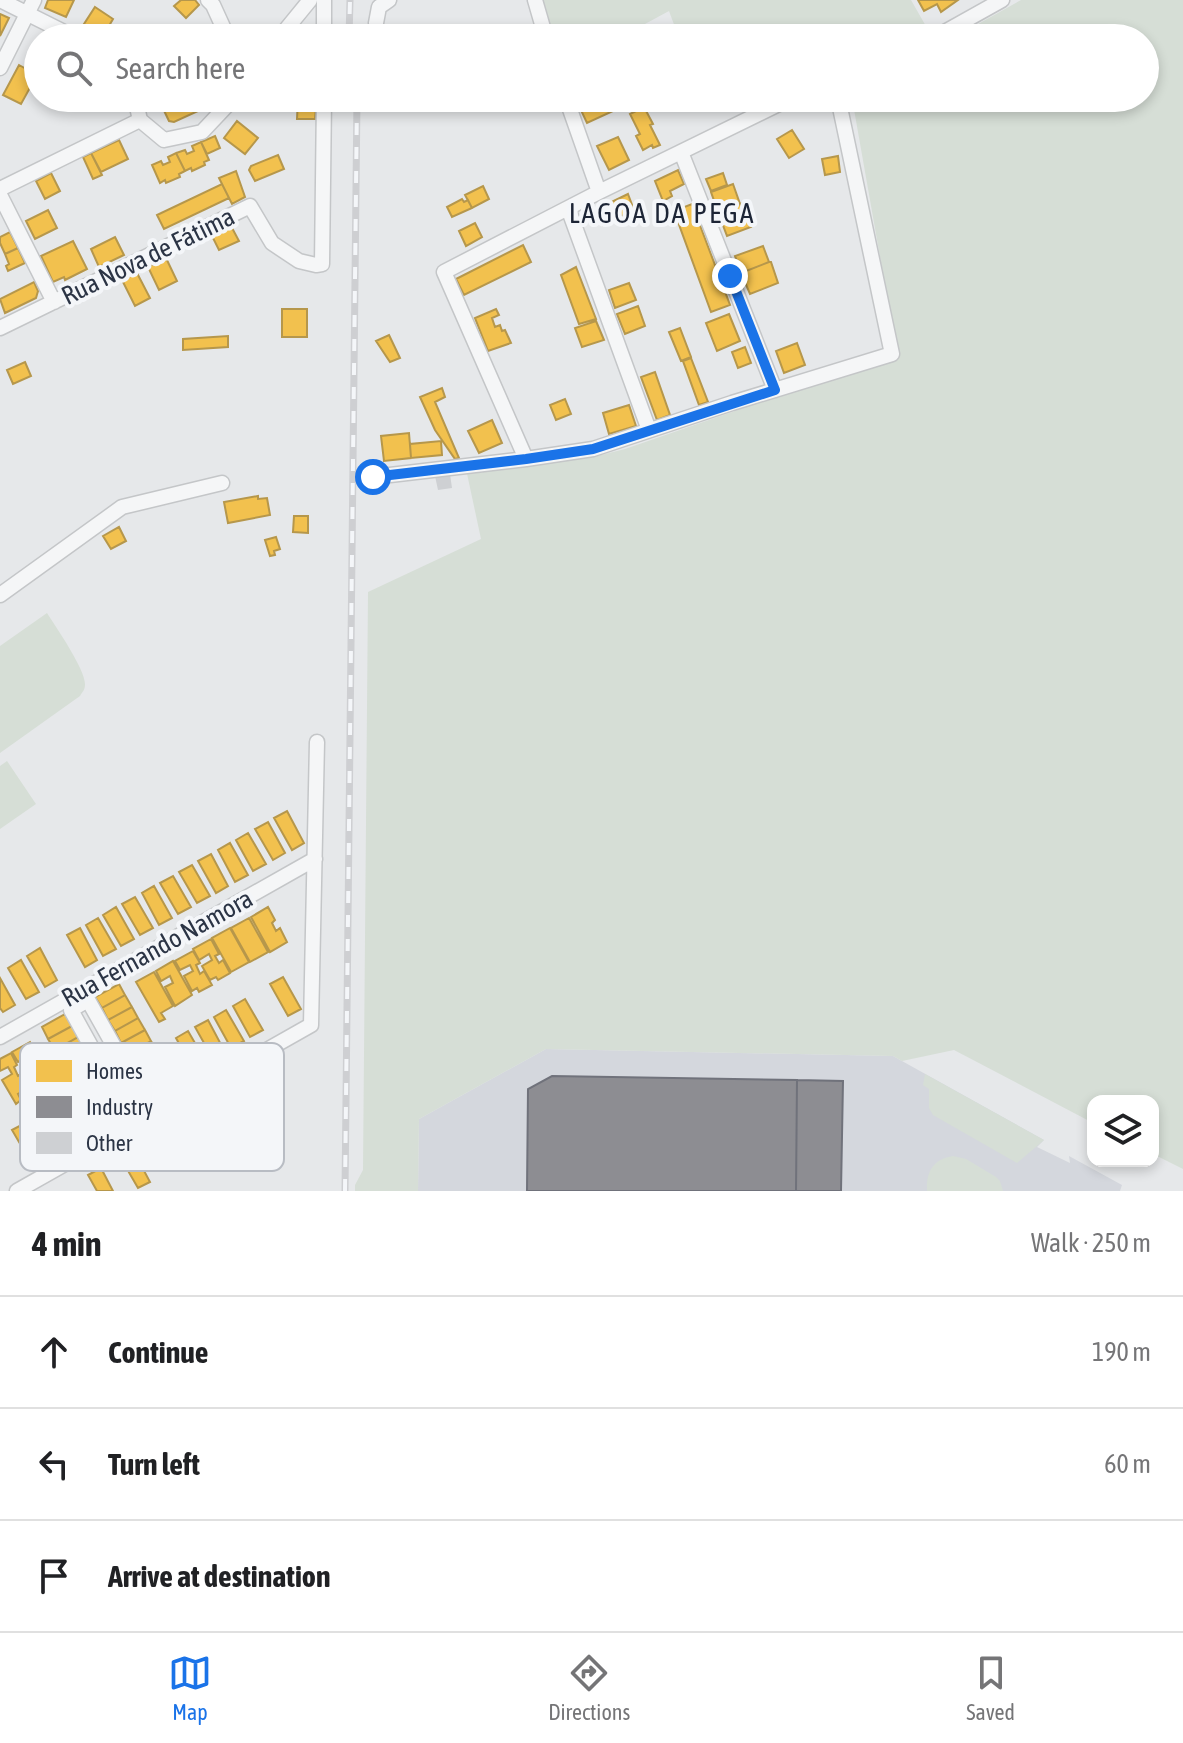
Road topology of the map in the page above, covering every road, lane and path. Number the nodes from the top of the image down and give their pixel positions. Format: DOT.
graph roads {
  1 [pos="0,0"];
  2 [pos="34,0"];
  3 [pos="208,0"];
  4 [pos="310,0"];
  5 [pos="324,0"];
  6 [pos="389,0"];
  7 [pos="535,0"];
  8 [pos="1002,0"];
  9 [pos="27,15"];
  10 [pos="376,23"];
  11 [pos="46,24"];
  12 [pos="222,24"];
  13 [pos="290,24"];
  14 [pos="324,24"];
  15 [pos="542,24"];
  16 [pos="959,24"];
  17 [pos="0,68"];
  18 [pos="138,112"];
  19 [pos="221,112"];
  20 [pos="324,112"];
  21 [pos="571,112"];
  22 [pos="763,112"];
  23 [pos="841,112"];
  24 [pos="140,120"];
  25 [pos="681,152"];
  26 [pos="0,192"];
  27 [pos="599,192"];
  28 [pos="568,208"];
  29 [pos="54,302"];
  30 [pos="0,328"];
  31 [pos="775,390"];
  32 [pos="649,430"];
  33 [pos="526,459"];
  34 [pos="373,477"];
  35 [pos="222,483"];
  36 [pos="0,595"];
  37 [pos="317,742"];
  38 [pos="315,859"];
  39 [pos="71,1010"];
  40 [pos="0,1037"];
  41 [pos="89,1043"];
  42 [pos="112,1043"];
  43 [pos="279,1043"];
  44 [pos="52,1171"];
  45 [pos="17,1191"];
  1 -- 9 [label="street"];
  2 -- 9 [label="street"];
  3 -- 12 [label="street"];
  4 -- 13 [label="street"];
  5 -- 14 [label="street"];
  6 -- 10 [label="street"];
  7 -- 15 [label="street"];
  8 -- 16 [label="street"];
  9 -- 11 [label="street"];
  9 -- 17 [label="street"];
  18 -- 24 [label="street"];
  19 -- 24 [label="street"];
  20 -- 29 [label="street, Rua Nova de Fátima"];
  21 -- 27 [label="street"];
  22 -- 25 [label="street"];
  23 -- 31 [label="street"];
  24 -- 26 [label="street"];
  25 -- 27 [label="street"];
  25 -- 31 [label="street"];
  26 -- 29 [label="street"];
  27 -- 28 [label="street"];
  28 -- 32 [label="street"];
  28 -- 33 [label="street"];
  29 -- 30 [label="street, Rua Nova de Fátima"];
  31 -- 32 [label="street"];
  32 -- 33 [label="street"];
  33 -- 34 [label="street"];
  35 -- 36 [label="street"];
  37 -- 38 [label="street"];
  38 -- 40 [label="street, Rua Fernando Namora"];
  38 -- 43 [label="street"];
  39 -- 41 [label="street"];
  39 -- 42 [label="street"];
  44 -- 45 [label="street"];
}
